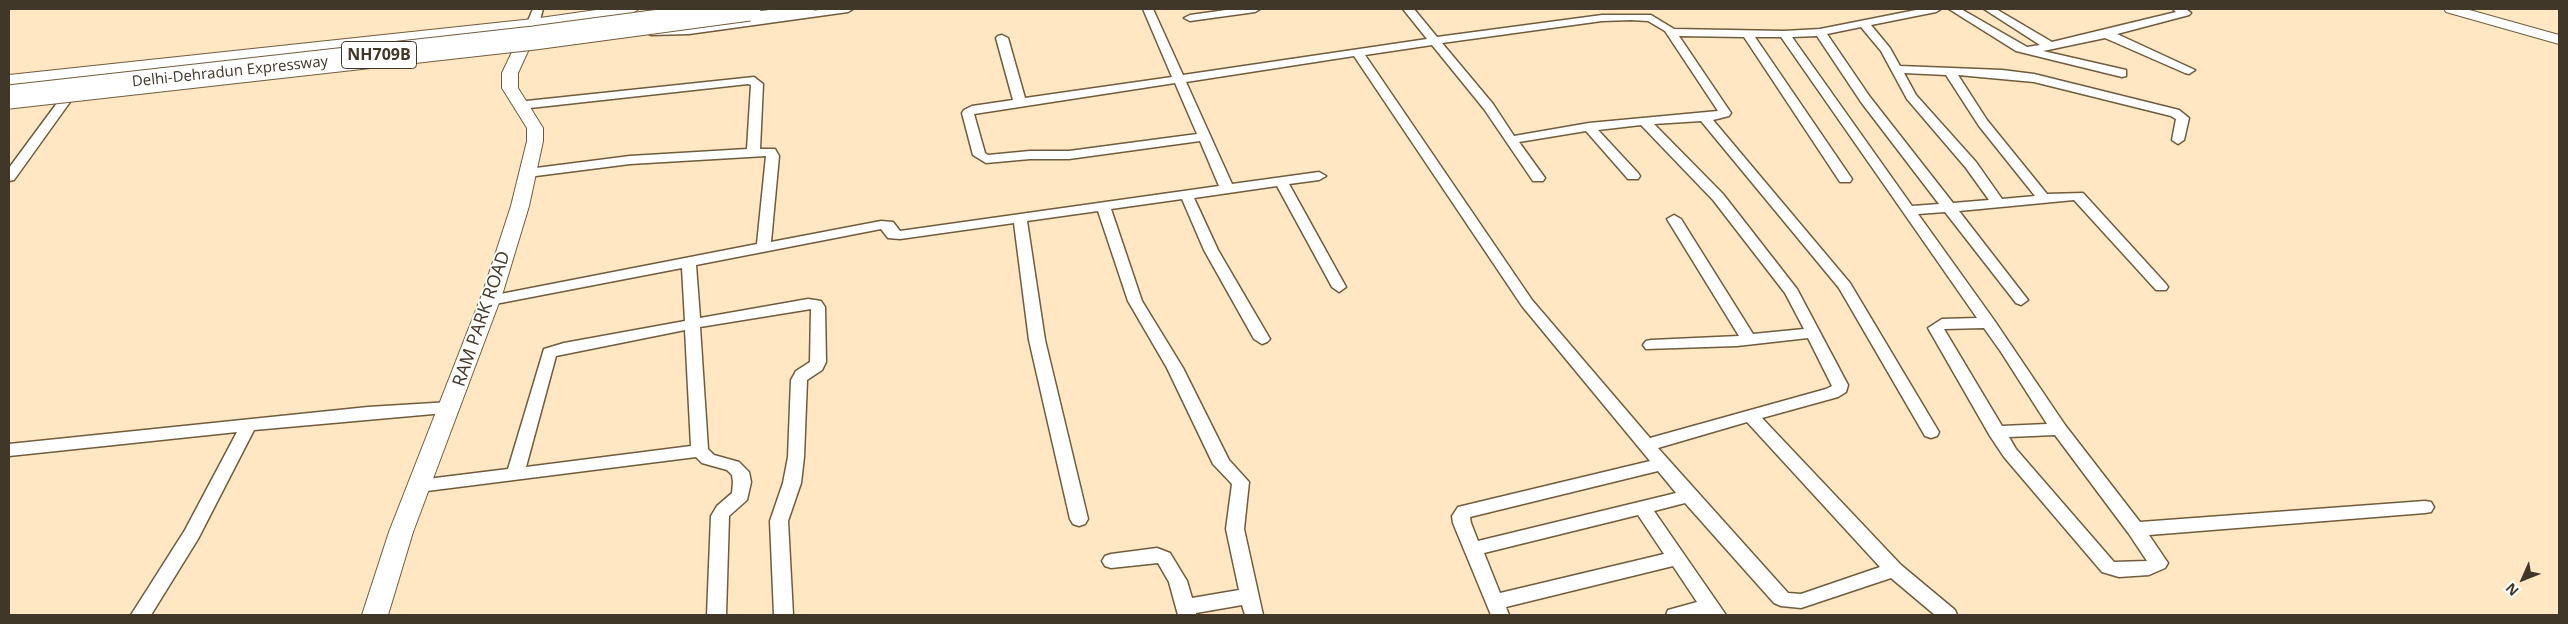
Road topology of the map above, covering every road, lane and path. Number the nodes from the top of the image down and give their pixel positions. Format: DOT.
graph roads {
  1 [pos="632,9"];
  2 [pos="749,9"];
  3 [pos="810,9"];
  4 [pos="848,9"];
  5 [pos="1148,9"];
  6 [pos="1255,9"];
  7 [pos="1408,9"];
  8 [pos="1936,9"];
  9 [pos="1954,9"];
  10 [pos="1989,9"];
  11 [pos="2178,9"];
  12 [pos="2451,9"];
  13 [pos="1919,10"];
  14 [pos="535,16"];
  15 [pos="686,16"];
  16 [pos="1190,18"];
  17 [pos="1863,22"];
  18 [pos="649,32"];
  19 [pos="1672,32"];
  20 [pos="1820,32"];
  21 [pos="1747,33"];
  22 [pos="1784,34"];
  23 [pos="2106,34"];
  24 [pos="1002,38"];
  25 [pos="2559,40"];
  26 [pos="1434,41"];
  27 [pos="2050,46"];
  28 [pos="519,50"];
  29 [pos="2024,51"];
  30 [pos="1358,54"];
  31 [pos="1896,69"];
  32 [pos="2189,70"];
  33 [pos="1950,71"];
  34 [pos="2122,73"];
  35 [pos="9,80"];
  36 [pos="1179,80"];
  37 [pos="9,88"];
  38 [pos="9,97"];
  39 [pos="64,102"];
  40 [pos="1020,103"];
  41 [pos="521,105"];
  42 [pos="9,108"];
  43 [pos="1704,117"];
  44 [pos="1644,121"];
  45 [pos="1588,127"];
  46 [pos="1204,137"];
  47 [pos="1511,140"];
  48 [pos="2178,140"];
  49 [pos="753,153"];
  50 [pos="528,173"];
  51 [pos="1319,176"];
  52 [pos="1633,176"];
  53 [pos="9,177"];
  54 [pos="1538,178"];
  55 [pos="1845,179"];
  56 [pos="1282,181"];
  57 [pos="1227,188"];
  58 [pos="1186,194"];
  59 [pos="2042,198"];
  60 [pos="1998,204"];
  61 [pos="1103,205"];
  62 [pos="1949,207"];
  63 [pos="1910,210"];
  64 [pos="1020,217"];
  65 [pos="1674,220"];
  66 [pos="764,246"];
  67 [pos="689,262"];
  68 [pos="1339,287"];
  69 [pos="2161,287"];
  70 [pos="490,300"];
  71 [pos="2022,300"];
  72 [pos="1989,322"];
  73 [pos="692,324"];
  74 [pos="1813,333"];
  75 [pos="1262,339"];
  76 [pos="1749,340"];
  77 [pos="1651,345"];
  78 [pos="450,408"];
  79 [pos="1751,416"];
  80 [pos="249,425"];
  81 [pos="2059,428"];
  82 [pos="1931,432"];
  83 [pos="1996,432"];
  84 [pos="1646,446"];
  85 [pos="9,450"];
  86 [pos="700,451"];
  87 [pos="1662,464"];
  88 [pos="515,474"];
  89 [pos="419,486"];
  90 [pos="1689,496"];
  91 [pos="2425,507"];
  92 [pos="1642,508"];
  93 [pos="1079,519"];
  94 [pos="2134,529"];
  95 [pos="1473,549"];
  96 [pos="1676,558"];
  97 [pos="1111,561"];
  98 [pos="1894,570"];
  99 [pos="1250,596"];
  100 [pos="1498,609"];
  101 [pos="1713,610"];
  102 [pos="1186,611"];
  103 [pos="141,615"];
  104 [pos="375,615"];
  105 [pos="717,615"];
  106 [pos="784,615"];
  107 [pos="1254,615"];
  108 [pos="1675,615"];
  109 [pos="1948,615"];
  1 -- 14 [label="street"];
  2 -- 38 [label="highway, Delhi-Dehradun Expressway / NH709B, bridge"];
  3 -- 15 [label="street"];
  4 -- 18 [label="street"];
  5 -- 36 [label="street"];
  6 -- 16 [label="street"];
  7 -- 26 [label="street"];
  8 -- 13 [label="street"];
  9 -- 29 [label="street"];
  10 -- 27 [label="street"];
  11 -- 23 [label="street"];
  12 -- 25 [label="street"];
  13 -- 17 [label="street"];
  14 -- 28 [label="street, RAM PARK ROAD"];
  14 -- 35 [label="street"];
  15 -- 18 [label="street"];
  15 -- 37 [label="highway, Delhi-Dehradun Expressway / NH709B"];
  17 -- 20 [label="street"];
  17 -- 31 [label="street"];
  18 -- 28 [label="street"];
  19 -- 21 [label="street"];
  19 -- 26 [label="street"];
  19 -- 43 [label="street"];
  20 -- 22 [label="street"];
  20 -- 62 [label="street"];
  21 -- 22 [label="street"];
  21 -- 55 [label="street"];
  22 -- 63 [label="street"];
  23 -- 27 [label="street"];
  23 -- 32 [label="street"];
  24 -- 40 [label="street"];
  26 -- 30 [label="street"];
  26 -- 47 [label="street"];
  27 -- 29 [label="street"];
  28 -- 39 [label="street"];
  28 -- 41 [label="street, RAM PARK ROAD"];
  29 -- 34 [label="street"];
  30 -- 36 [label="street"];
  30 -- 84 [label="street"];
  31 -- 33 [label="street"];
  31 -- 60 [label="street"];
  33 -- 48 [label="street"];
  33 -- 59 [label="street"];
  36 -- 40 [label="street"];
  36 -- 46 [label="street"];
  39 -- 42 [label="street"];
  39 -- 53 [label="street"];
  40 -- 46 [label="street"];
  41 -- 49 [label="street"];
  41 -- 50 [label="street, RAM PARK ROAD"];
  43 -- 44 [label="street"];
  43 -- 82 [label="street"];
  44 -- 45 [label="street"];
  44 -- 74 [label="street"];
  45 -- 47 [label="street"];
  45 -- 52 [label="street"];
  46 -- 57 [label="street"];
  47 -- 54 [label="street"];
  49 -- 50 [label="street"];
  49 -- 66 [label="street"];
  50 -- 70 [label="street, RAM PARK ROAD"];
  51 -- 56 [label="street"];
  56 -- 57 [label="street"];
  56 -- 68 [label="street"];
  57 -- 58 [label="street"];
  58 -- 61 [label="street"];
  58 -- 75 [label="street"];
  59 -- 60 [label="street"];
  59 -- 69 [label="street"];
  60 -- 62 [label="street"];
  61 -- 64 [label="street"];
  61 -- 99 [label="street"];
  62 -- 63 [label="street"];
  62 -- 71 [label="street"];
  63 -- 72 [label="street"];
  64 -- 66 [label="street"];
  64 -- 93 [label="street"];
  65 -- 76 [label="street"];
  66 -- 67 [label="street"];
  67 -- 70 [label="street"];
  67 -- 73 [label="street"];
  70 -- 78 [label="street, RAM PARK ROAD"];
  72 -- 81 [label="street"];
  72 -- 83 [label="street"];
  73 -- 86 [label="street"];
  73 -- 88 [label="street"];
  73 -- 106 [label="street"];
  74 -- 76 [label="street"];
  74 -- 79 [label="street"];
  76 -- 77 [label="street"];
  78 -- 80 [label="street"];
  78 -- 89 [label="street, RAM PARK ROAD"];
  79 -- 84 [label="street"];
  79 -- 98 [label="street"];
  80 -- 85 [label="street"];
  80 -- 103 [label="street"];
  81 -- 83 [label="street"];
  81 -- 94 [label="street"];
  83 -- 94 [label="street"];
  84 -- 87 [label="street"];
  86 -- 88 [label="street"];
  86 -- 105 [label="street"];
  87 -- 90 [label="street"];
  87 -- 95 [label="street"];
  88 -- 89 [label="street"];
  89 -- 104 [label="street, RAM PARK ROAD"];
  90 -- 92 [label="street"];
  90 -- 98 [label="street"];
  91 -- 94 [label="street"];
  92 -- 95 [label="street"];
  92 -- 96 [label="street"];
  95 -- 100 [label="street"];
  96 -- 100 [label="street"];
  96 -- 101 [label="street"];
  97 -- 102 [label="street"];
  98 -- 109 [label="street"];
  99 -- 102 [label="street"];
  99 -- 107 [label="street"];
  101 -- 108 [label="street"];
}
